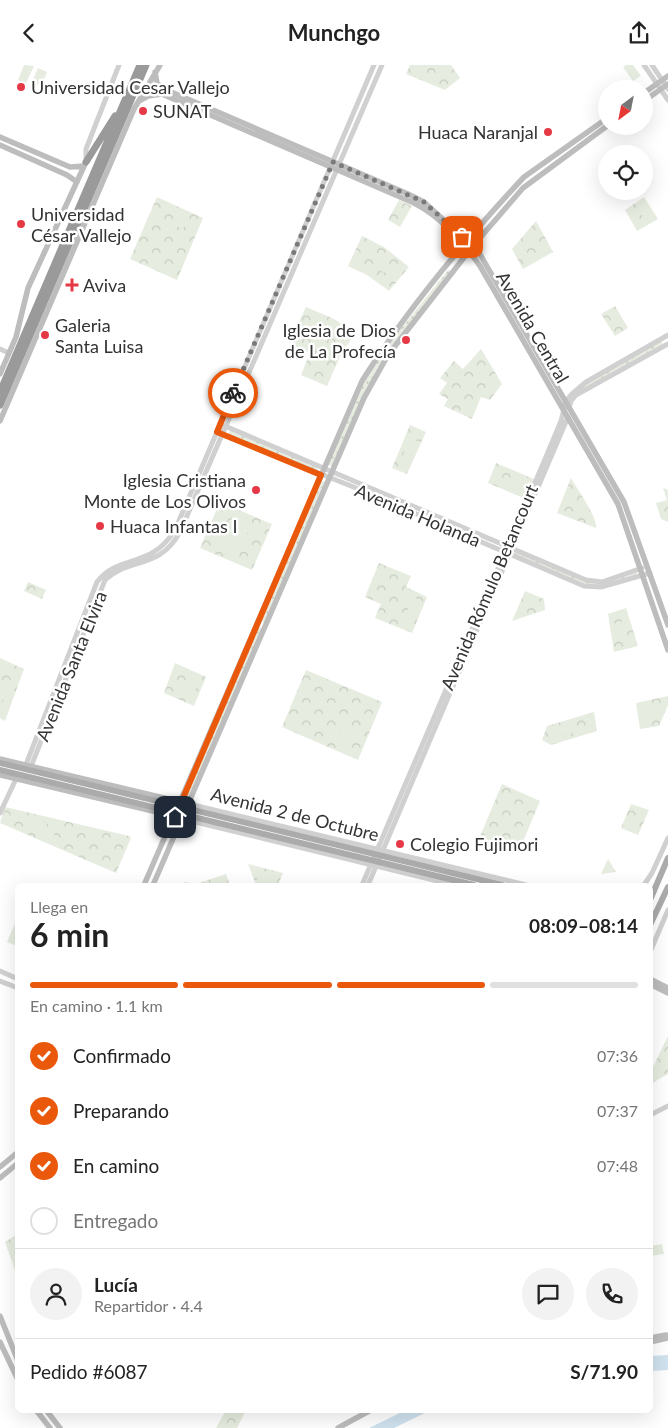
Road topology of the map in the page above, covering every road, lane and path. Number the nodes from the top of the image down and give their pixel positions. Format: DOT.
graph roads {
  1 [pos="119,65"];
  2 [pos="140,65"];
  3 [pos="146,65"];
  4 [pos="160,65"];
  5 [pos="374,65"];
  6 [pos="382,65"];
  7 [pos="644,65"];
  8 [pos="652,65"];
  9 [pos="155,72"];
  10 [pos="664,84"];
  11 [pos="653,93"];
  12 [pos="668,100"];
  13 [pos="139,101"];
  14 [pos="186,101"];
  15 [pos="122,105"];
  16 [pos="598,125"];
  17 [pos="598,132"];
  18 [pos="0,137"];
  19 [pos="0,145"];
  20 [pos="19,145"];
  21 [pos="16,152"];
  22 [pos="85,164"];
  23 [pos="334,165"];
  24 [pos="76,182"];
  25 [pos="466,243"];
  26 [pos="471,248"];
  27 [pos="668,335"];
  28 [pos="668,344"];
  29 [pos="0,349"];
  30 [pos="9,353"];
  31 [pos="0,374"];
  32 [pos="0,392"];
  33 [pos="0,405"];
  34 [pos="566,406"];
  35 [pos="568,417"];
  36 [pos="0,421"];
  37 [pos="223,425"];
  38 [pos="219,433"];
  39 [pos="324,468"];
  40 [pos="331,474"];
  41 [pos="321,475"];
  42 [pos="509,551"];
  43 [pos="647,566"];
  44 [pos="640,569"];
  45 [pos="650,573"];
  46 [pos="643,576"];
  47 [pos="668,625"];
  48 [pos="668,650"];
  49 [pos="0,759"];
  50 [pos="0,763"];
  51 [pos="0,770"];
  52 [pos="25,773"];
  53 [pos="0,775"];
  54 [pos="178,809"];
  55 [pos="186,811"];
  56 [pos="0,813"];
  57 [pos="668,838"];
  58 [pos="376,857"];
  59 [pos="668,858"];
  60 [pos="145,883"];
  61 [pos="154,883"];
  62 [pos="363,883"];
  63 [pos="369,883"];
  64 [pos="448,883"];
  65 [pos="467,883"];
  66 [pos="493,883"];
  67 [pos="515,883"];
  68 [pos="645,883"];
  69 [pos="668,887"];
  70 [pos="653,892"];
  71 [pos="668,910"];
  72 [pos="653,919"];
  73 [pos="653,923"];
  74 [pos="662,923"];
  75 [pos="653,925"];
  76 [pos="659,930"];
  77 [pos="653,945"];
  78 [pos="0,971"];
  79 [pos="15,978"];
  80 [pos="653,980"];
  81 [pos="0,981"];
  82 [pos="653,986"];
  83 [pos="15,987"];
  84 [pos="668,988"];
  85 [pos="668,993"];
  86 [pos="668,1106"];
  87 [pos="653,1114"];
  88 [pos="15,1154"];
  89 [pos="15,1166"];
  90 [pos="0,1167"];
  91 [pos="0,1178"];
  92 [pos="0,1316"];
  93 [pos="668,1335"];
  94 [pos="653,1338"];
  95 [pos="668,1338"];
  96 [pos="653,1341"];
  97 [pos="0,1342"];
  98 [pos="15,1354"];
  99 [pos="15,1374"];
  100 [pos="38,1413"];
  101 [pos="48,1413"];
  102 [pos="359,1413"];
  103 [pos="366,1413"];
  104 [pos="50,1428"];
  105 [pos="60,1428"];
  106 [pos="332,1428"];
  107 [pos="338,1428"];
  1 -- 22 [label="street"];
  2 -- 15 [label="highway"];
  3 -- 33 [label="highway"];
  4 -- 9 [label="main road"];
  5 -- 23 [label="street, Avenida Santa Elvira"];
  6 -- 23 [label="street, Avenida Santa Elvira"];
  7 -- 10 [label="street"];
  8 -- 10 [label="street"];
  9 -- 13 [label="main road"];
  9 -- 14 [label="main road, Avenida Central"];
  10 -- 11 [label="main road"];
  10 -- 12 [label="street"];
  13 -- 14 [label="main road, Avenida Central"];
  13 -- 36 [label="main road"];
  14 -- 23 [label="main road, Avenida Central"];
  15 -- 22 [label="highway"];
  15 -- 32 [label="highway"];
  16 -- 25 [label="main road"];
  17 -- 26 [label="main road"];
  18 -- 20 [label="main road"];
  19 -- 21 [label="main road"];
  20 -- 21 [label="main road"];
  20 -- 22 [label="main road"];
  21 -- 24 [label="main road"];
  22 -- 24 [label="main road"];
  23 -- 25 [label="main road, Avenida Central"];
  23 -- 37 [label="street, Avenida Santa Elvira"];
  24 -- 30 [label="main road"];
  25 -- 26 [label="main road, Avenida Central"];
  25 -- 39 [label="main road"];
  26 -- 34 [label="main road, Avenida Central"];
  26 -- 34 [label="main road, Avenida Central"];
  26 -- 40 [label="main road"];
  27 -- 34 [label="street, Avenida Rómulo Betancourt"];
  28 -- 34 [label="street, Avenida Rómulo Betancourt"];
  29 -- 30 [label="street"];
  30 -- 31 [label="main road"];
  34 -- 35 [label="main road, Avenida Central"];
  34 -- 42 [label="street, Avenida Rómulo Betancourt"];
  34 -- 43 [label="main road, Avenida Central"];
  35 -- 42 [label="street, Avenida Rómulo Betancourt"];
  35 -- 44 [label="main road, Avenida Central"];
  37 -- 38 [label="street, Avenida Santa Elvira"];
  37 -- 39 [label="street, Avenida Holanda"];
  38 -- 41 [label="street, Avenida Holanda"];
  38 -- 52 [label="street, Avenida Santa Elvira"];
  39 -- 40 [label="street, Avenida Holanda"];
  39 -- 41 [label="main road"];
  40 -- 41 [label="street, Avenida Holanda"];
  40 -- 42 [label="street, Avenida Holanda"];
  40 -- 55 [label="main road"];
  41 -- 54 [label="main road"];
  42 -- 44 [label="street, Avenida Holanda"];
  42 -- 46 [label="street, Avenida Holanda"];
  42 -- 58 [label="street, Avenida Rómulo Betancourt"];
  43 -- 44 [label="street, Avenida Holanda"];
  43 -- 45 [label="main road, Avenida Central"];
  44 -- 46 [label="main road, Avenida Central"];
  45 -- 46 [label="street, Avenida Holanda"];
  45 -- 47 [label="main road, Avenida Central"];
  46 -- 48 [label="main road, Avenida Central"];
  49 -- 52 [label="main road, Avenida 2 de Octubre"];
  50 -- 52 [label="main road, Avenida 2 de Octubre"];
  51 -- 52 [label="main road, Avenida 2 de Octubre"];
  52 -- 53 [label="main road, Avenida 2 de Octubre"];
  52 -- 54 [label="main road, Avenida 2 de Octubre"];
  52 -- 54 [label="main road, Avenida 2 de Octubre"];
  52 -- 56 [label="street, Avenida Santa Elvira"];
  54 -- 55 [label="main road, Avenida 2 de Octubre"];
  54 -- 55 [label="main road, Avenida 2 de Octubre"];
  54 -- 60 [label="main road"];
  55 -- 58 [label="main road, Avenida 2 de Octubre"];
  55 -- 58 [label="street, Avenida 2 de Octubre"];
  55 -- 61 [label="main road"];
  57 -- 68 [label="street"];
  58 -- 62 [label="street, Avenida Rómulo Betancourt"];
  58 -- 63 [label="street, Avenida Rómulo Betancourt"];
  58 -- 64 [label="street, Avenida 2 de Octubre"];
  58 -- 65 [label="main road, Avenida 2 de Octubre"];
  58 -- 66 [label="main road, Avenida 2 de Octubre"];
  58 -- 67 [label="street, Avenida 2 de Octubre"];
  59 -- 70 [label="main road"];
  69 -- 72 [label="main road"];
  71 -- 74 [label="street"];
  73 -- 74 [label="street"];
  74 -- 76 [label="street"];
  75 -- 76 [label="street"];
  76 -- 77 [label="street"];
  78 -- 79 [label="street"];
  80 -- 84 [label="main road"];
  81 -- 83 [label="street"];
  82 -- 85 [label="main road"];
  86 -- 87 [label="street"];
  88 -- 90 [label="main road"];
  89 -- 91 [label="main road"];
  92 -- 98 [label="main road"];
  93 -- 94 [label="main road"];
  95 -- 96 [label="main road"];
  97 -- 99 [label="main road"];
  100 -- 104 [label="main road"];
  101 -- 105 [label="main road"];
  102 -- 106 [label="main road"];
  103 -- 107 [label="main road"];
}
